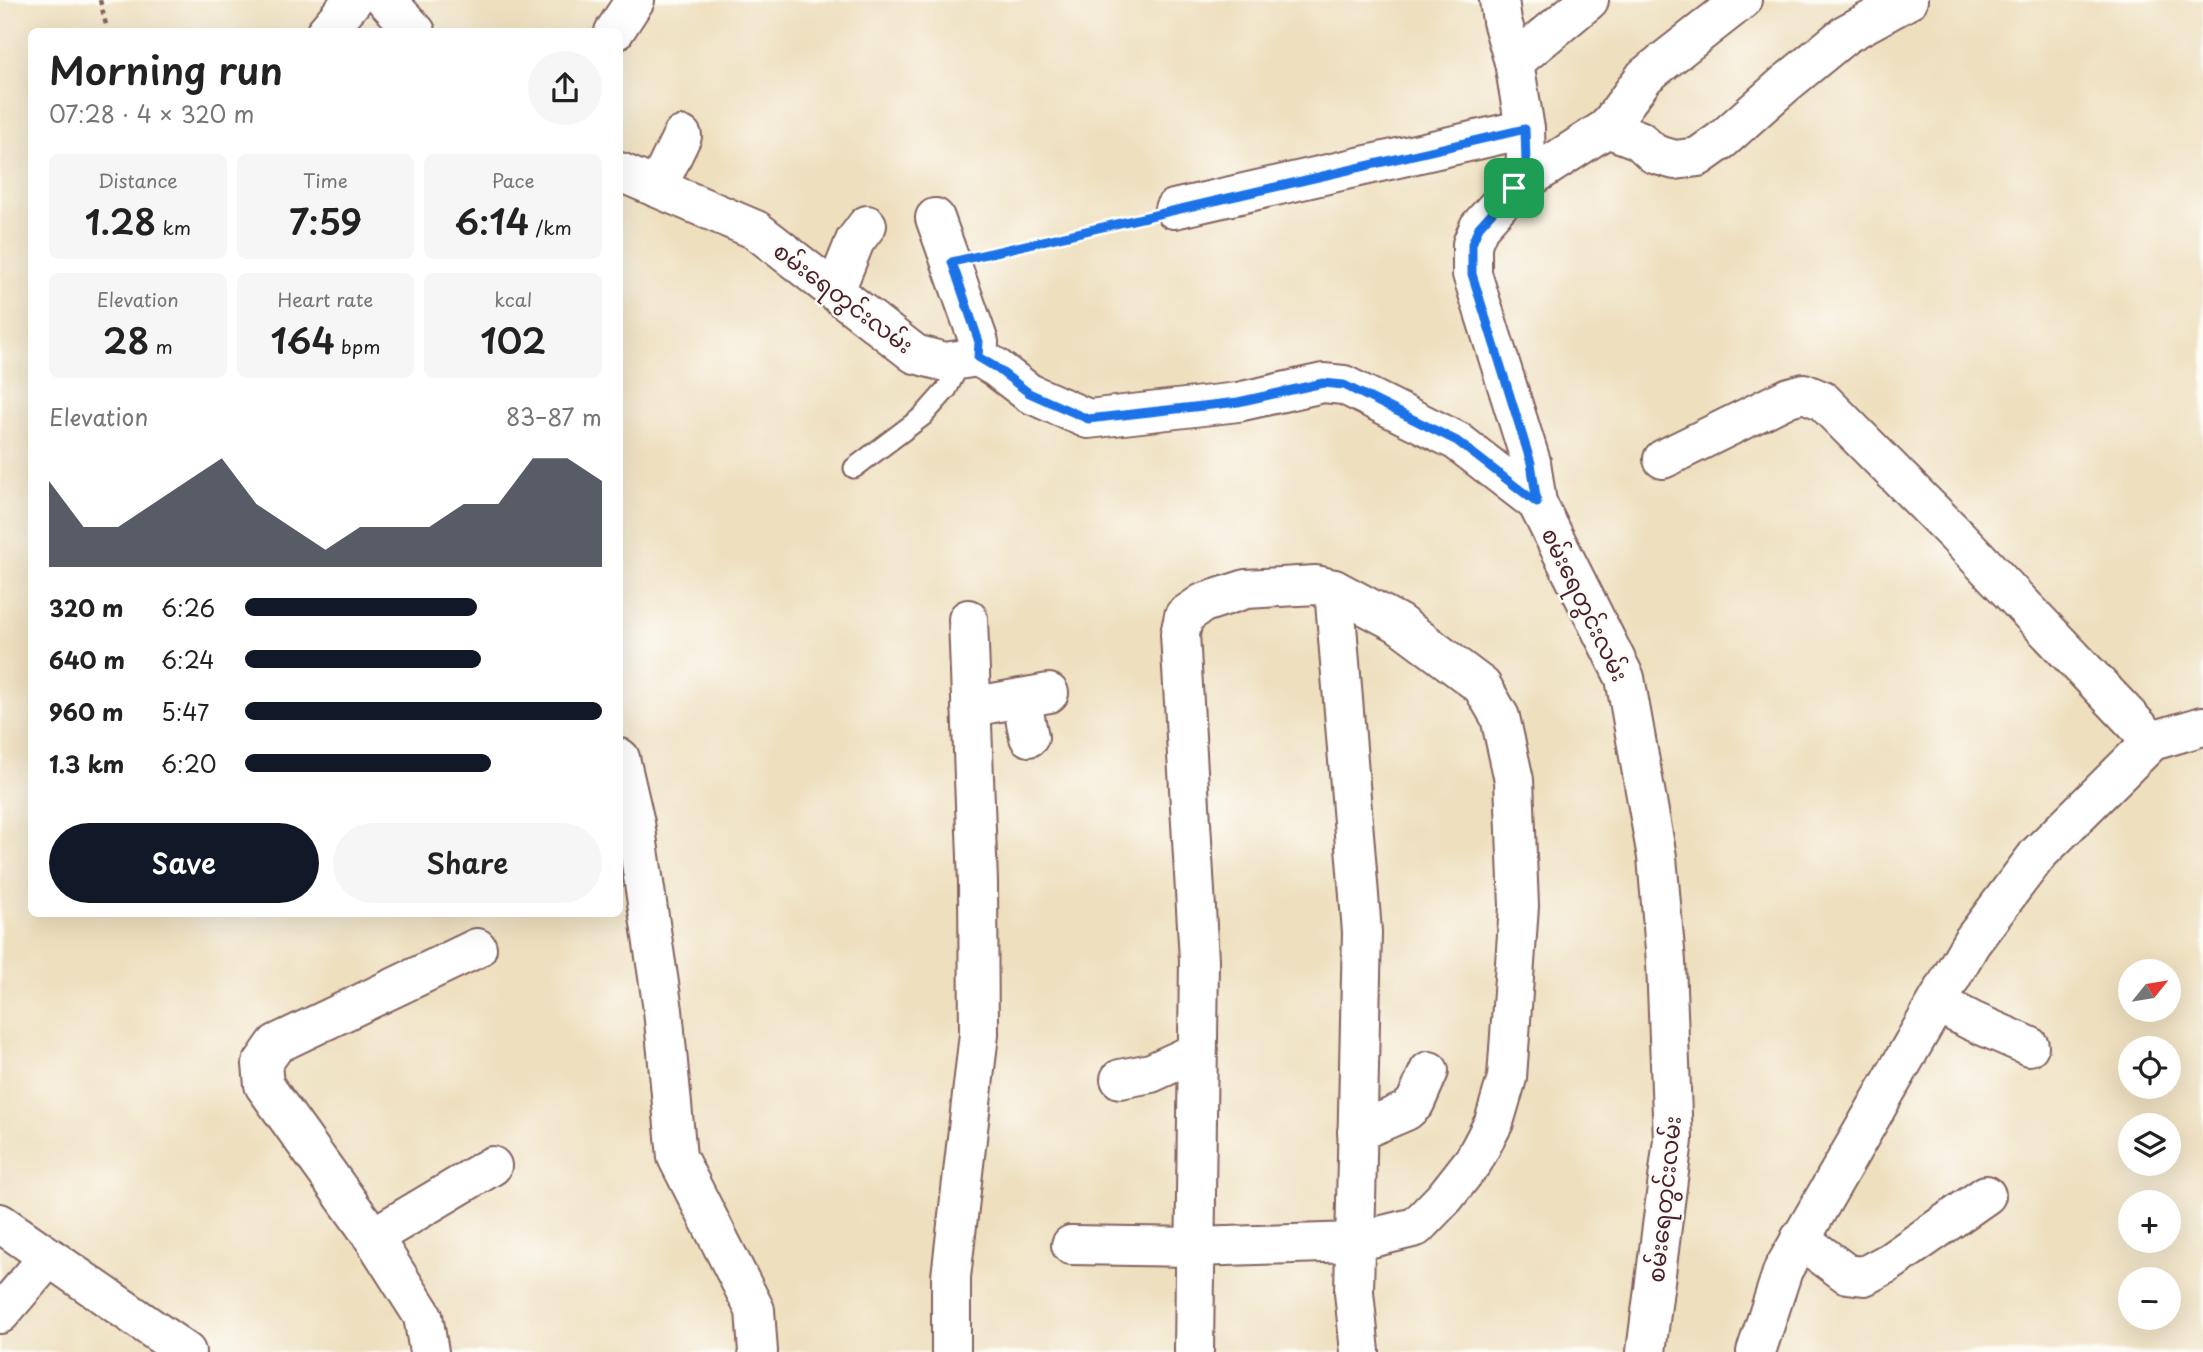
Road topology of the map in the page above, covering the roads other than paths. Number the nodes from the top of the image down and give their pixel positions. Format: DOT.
graph roads {
  1 [pos="635,0"];
  2 [pos="1499,0"];
  3 [pos="1589,0"];
  4 [pos="1742,0"];
  5 [pos="1908,0"];
  6 [pos="388,7"];
  7 [pos="336,28"];
  8 [pos="617,28"];
  9 [pos="1514,62"];
  10 [pos="1607,128"];
  11 [pos="1525,129"];
  12 [pos="682,136"];
  13 [pos="623,173"];
  14 [pos="657,188"];
  15 [pos="1514,188"];
  16 [pos="1174,209"];
  17 [pos="935,218"];
  18 [pos="867,225"];
  19 [pos="835,292"];
  20 [pos="970,358"];
  21 [pos="1663,459"];
  22 [pos="854,468"];
  23 [pos="1537,503"];
  24 [pos="1334,589"];
  25 [pos="968,619"];
  26 [pos="971,707"];
  27 [pos="2203,726"];
  28 [pos="1029,737"];
  29 [pos="2152,741"];
  30 [pos="623,771"];
  31 [pos="477,948"];
  32 [pos="1937,1003"];
  33 [pos="2029,1046"];
  34 [pos="1197,1052"];
  35 [pos="1429,1071"];
  36 [pos="1119,1079"];
  37 [pos="1357,1132"];
  38 [pos="492,1166"];
  39 [pos="1986,1195"];
  40 [pos="0,1223"];
  41 [pos="373,1237"];
  42 [pos="1800,1239"];
  43 [pos="1355,1242"];
  44 [pos="1071,1245"];
  45 [pos="1195,1247"];
  46 [pos="49,1257"];
  47 [pos="0,1314"];
  48 [pos="182,1351"];
  49 [pos="429,1352"];
  50 [pos="758,1352"];
  51 [pos="951,1352"];
  52 [pos="1194,1352"];
  53 [pos="1360,1352"];
  54 [pos="1646,1352"];
  55 [pos="1756,1352"];
  1 -- 8 [label="street"];
  2 -- 9 [label="street"];
  3 -- 9 [label="street"];
  4 -- 10 [label="street"];
  5 -- 10 [label="street"];
  6 -- 7 [label="street"];
  9 -- 11 [label="street"];
  10 -- 15 [label="street"];
  11 -- 15 [label="street"];
  11 -- 16 [label="street"];
  12 -- 14 [label="street"];
  13 -- 14 [label="street, စမ်းရေတွင်းလမ်း"];
  14 -- 19 [label="street, စမ်းရေတွင်းလမ်း"];
  15 -- 23 [label="street"];
  17 -- 20 [label="street"];
  18 -- 19 [label="street"];
  19 -- 20 [label="street, စမ်းရေတွင်းလမ်း"];
  20 -- 22 [label="lane"];
  20 -- 23 [label="street, စမ်းရေတွင်းလမ်း"];
  21 -- 29 [label="street"];
  23 -- 54 [label="street, စမ်းရေတွင်းလမ်း"];
  24 -- 34 [label="street"];
  24 -- 37 [label="street"];
  24 -- 43 [label="street"];
  25 -- 26 [label="street"];
  26 -- 28 [label="street"];
  26 -- 51 [label="street"];
  27 -- 29 [label="street"];
  29 -- 32 [label="street"];
  30 -- 50 [label="street"];
  31 -- 41 [label="street"];
  32 -- 33 [label="street"];
  32 -- 42 [label="street"];
  34 -- 36 [label="street"];
  34 -- 45 [label="street"];
  35 -- 37 [label="street"];
  37 -- 43 [label="street"];
  38 -- 41 [label="street"];
  39 -- 42 [label="street"];
  40 -- 46 [label="street"];
  41 -- 49 [label="street"];
  42 -- 55 [label="street"];
  43 -- 45 [label="street"];
  43 -- 53 [label="street"];
  44 -- 45 [label="street"];
  45 -- 52 [label="street"];
  46 -- 47 [label="street"];
  46 -- 48 [label="street"];
}
